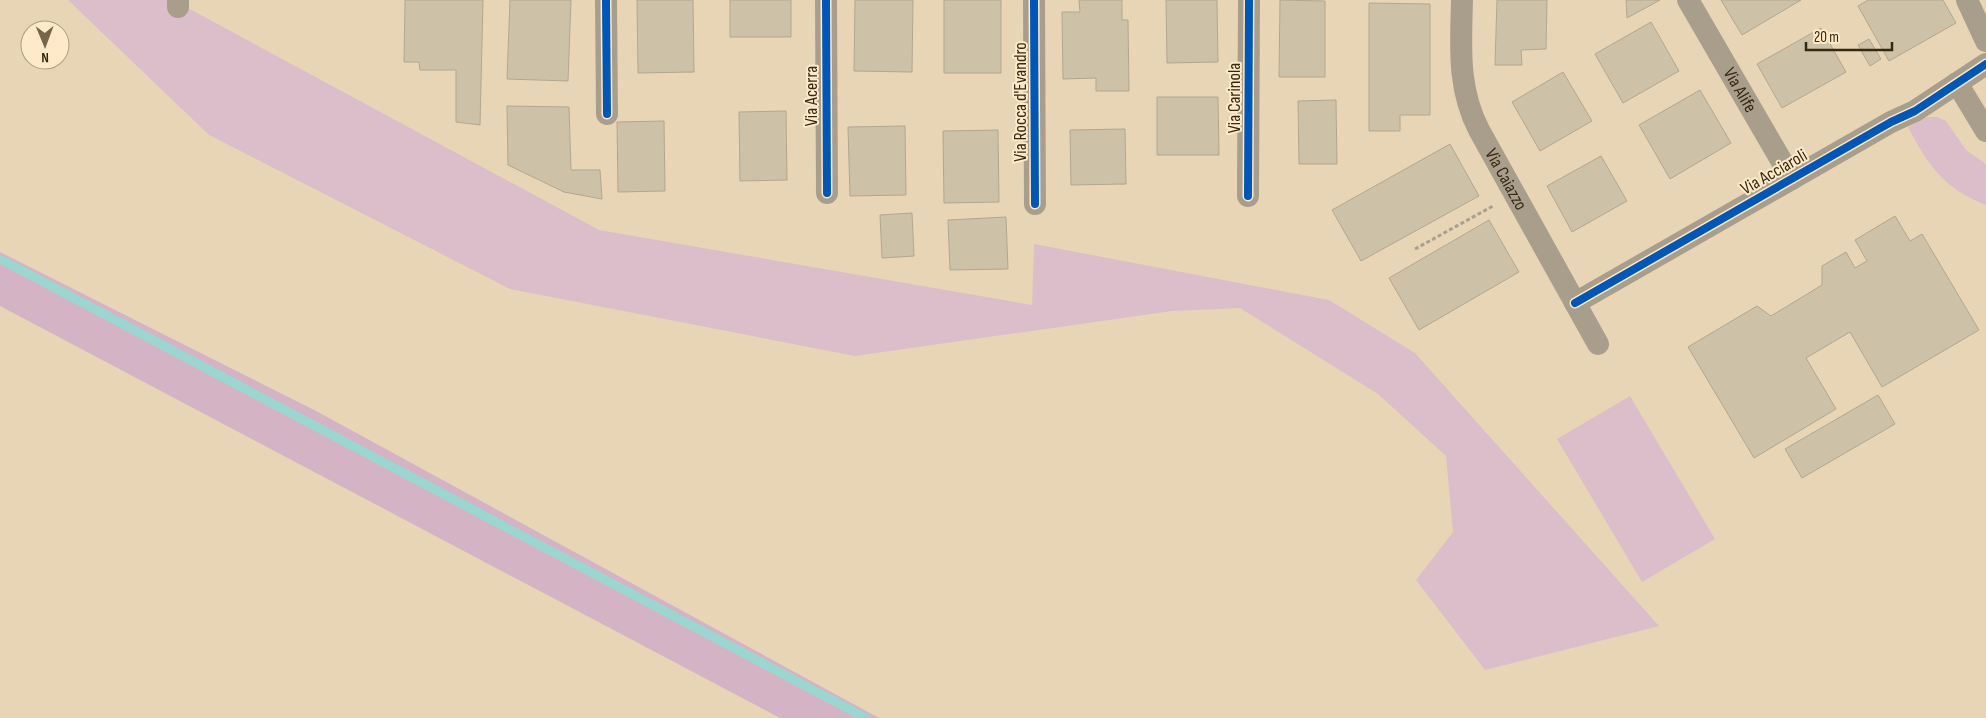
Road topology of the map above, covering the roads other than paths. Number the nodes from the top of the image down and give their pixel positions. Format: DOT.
graph roads {
  1 [pos="606,0"];
  2 [pos="826,0"];
  3 [pos="1034,0"];
  4 [pos="1249,0"];
  5 [pos="1462,0"];
  6 [pos="1688,0"];
  7 [pos="1967,0"];
  8 [pos="1986,41"];
  9 [pos="1986,64"];
  10 [pos="1957,83"];
  11 [pos="607,114"];
  12 [pos="1986,131"];
  13 [pos="1792,179"];
  14 [pos="827,193"];
  15 [pos="1248,196"];
  16 [pos="1035,204"];
  17 [pos="1576,303"];
  18 [pos="1598,344"];
  1 -- 11 [label="street"];
  2 -- 14 [label="street, Via Acerra"];
  3 -- 16 [label="street, Via Rocca d'Evandro"];
  4 -- 15 [label="street, Via Carinola"];
  5 -- 17 [label="street, Via Caiazzo"];
  6 -- 13 [label="street, Via Alife"];
  7 -- 8 [label="street"];
  9 -- 10 [label="street, Via Acciaroli"];
  10 -- 12 [label="street"];
  10 -- 13 [label="street, Via Acciaroli"];
  13 -- 17 [label="street, Via Acciaroli"];
  17 -- 18 [label="street, Via Caiazzo"];
}
